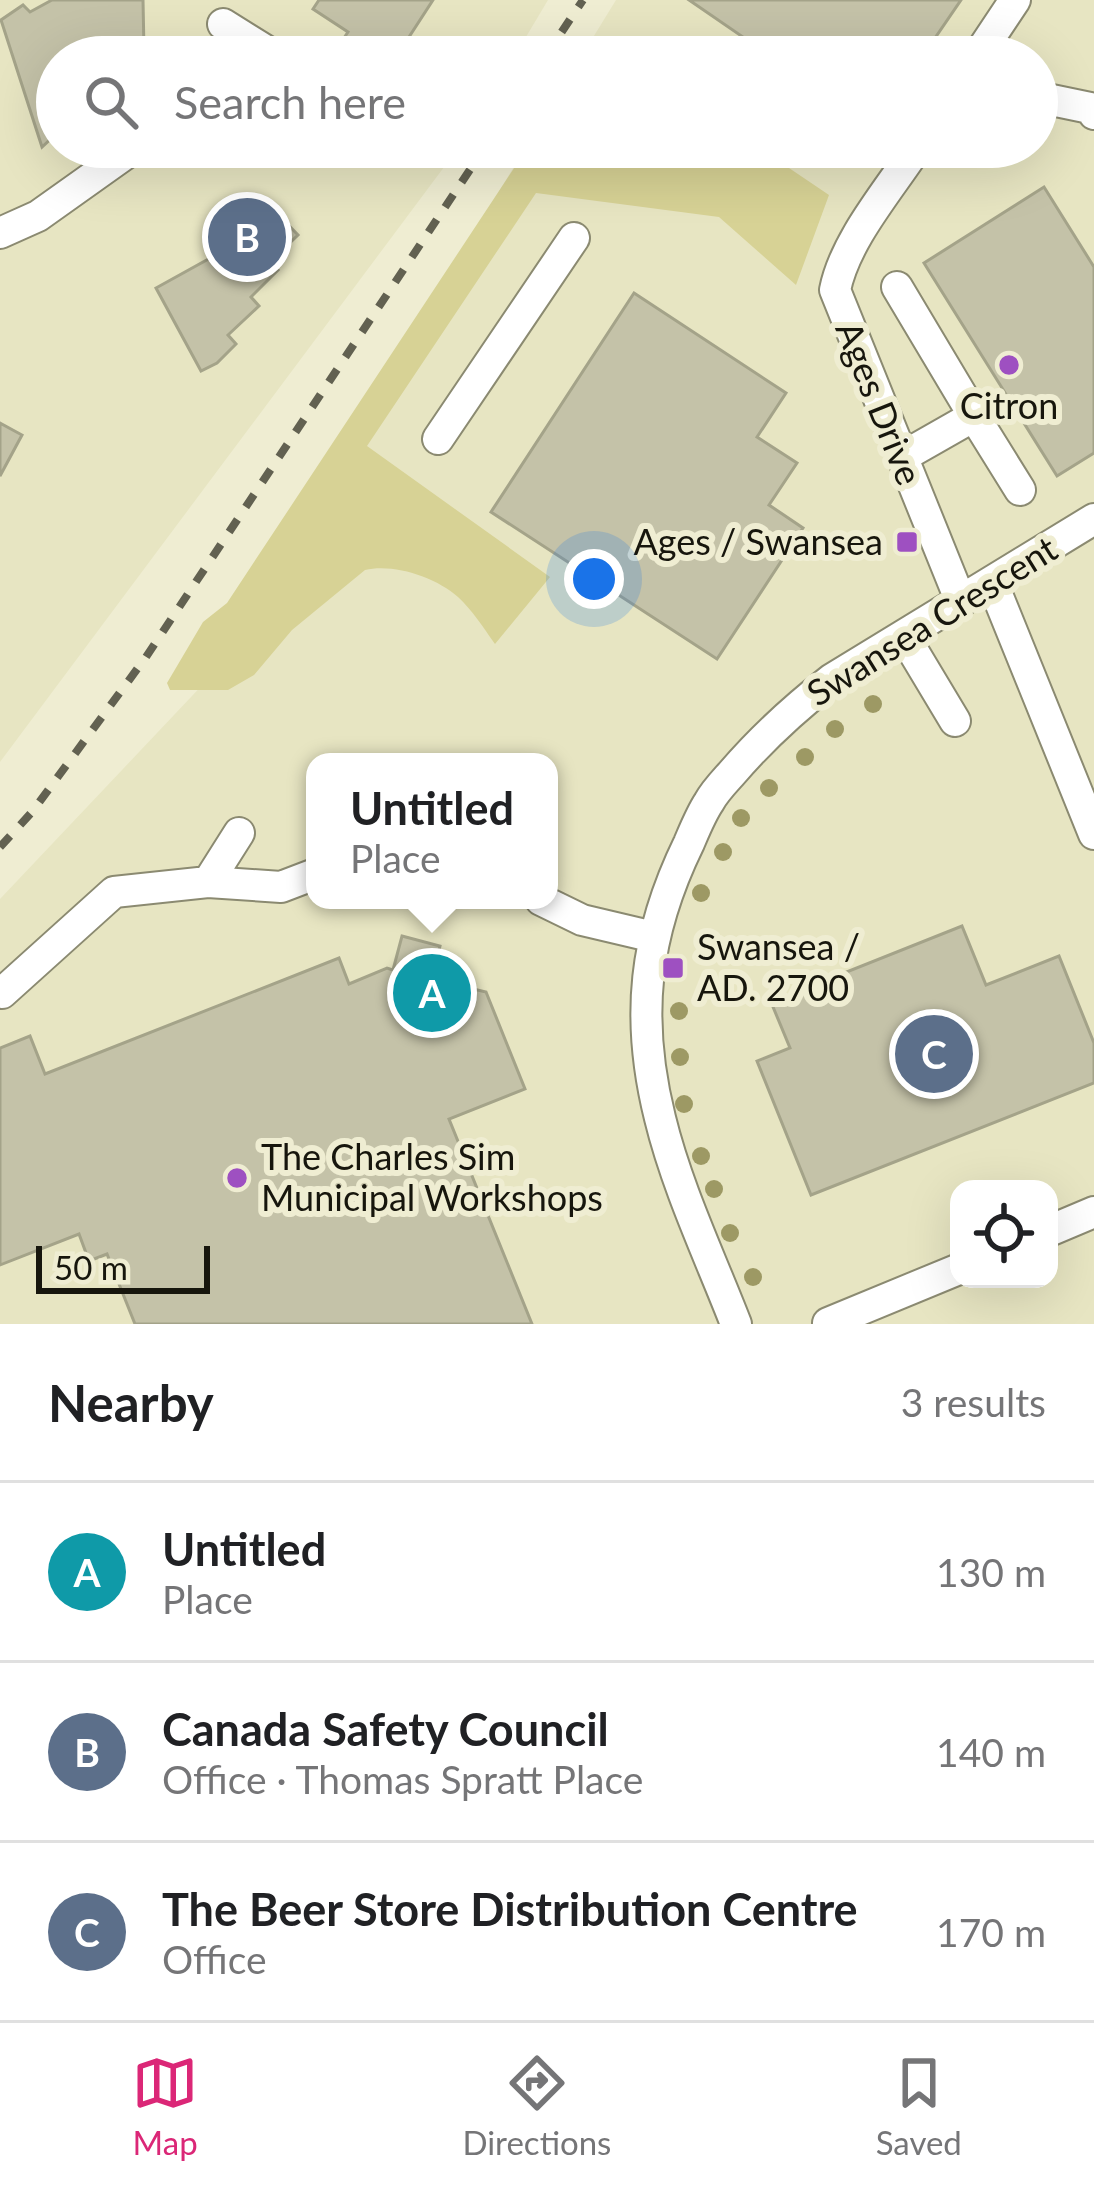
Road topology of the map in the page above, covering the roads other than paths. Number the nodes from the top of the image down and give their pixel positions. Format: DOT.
graph roads {
  1 [pos="1015,0"];
  2 [pos="223,24"];
  3 [pos="242,36"];
  4 [pos="991,36"];
  5 [pos="1058,101"];
  6 [pos="1094,114"];
  7 [pos="105,168"];
  8 [pos="903,168"];
  9 [pos="0,233"];
  10 [pos="574,238"];
  11 [pos="897,287"];
  12 [pos="974,416"];
  13 [pos="438,439"];
  14 [pos="902,457"];
  15 [pos="1020,490"];
  16 [pos="1094,519"];
  17 [pos="992,582"];
  18 [pos="961,602"];
  19 [pos="904,636"];
  20 [pos="955,721"];
  21 [pos="238,833"];
  22 [pos="1094,834"];
  23 [pos="306,877"];
  24 [pos="208,882"];
  25 [pos="558,908"];
  26 [pos="654,937"];
  27 [pos="2,993"];
  28 [pos="1094,1212"];
  29 [pos="1058,1227"];
  30 [pos="950,1273"];
  31 [pos="828,1323"];
  32 [pos="736,1324"];
  1 -- 4 [label="street"];
  2 -- 3 [label="street"];
  5 -- 6 [label="street"];
  7 -- 9 [label="street"];
  8 -- 14 [label="street, Ages Drive"];
  10 -- 13 [label="street"];
  11 -- 12 [label="street"];
  12 -- 14 [label="street"];
  12 -- 15 [label="street"];
  14 -- 18 [label="street, Ages Drive"];
  16 -- 17 [label="street, Swansea Crescent"];
  17 -- 18 [label="street, Swansea Crescent"];
  17 -- 22 [label="street"];
  18 -- 19 [label="street, Swansea Crescent"];
  19 -- 20 [label="street"];
  19 -- 26 [label="street, Swansea Crescent"];
  21 -- 24 [label="street"];
  23 -- 24 [label="street"];
  24 -- 27 [label="street"];
  25 -- 26 [label="street"];
  26 -- 32 [label="street, Swansea Crescent"];
  28 -- 29 [label="street"];
  30 -- 31 [label="street"];
}
